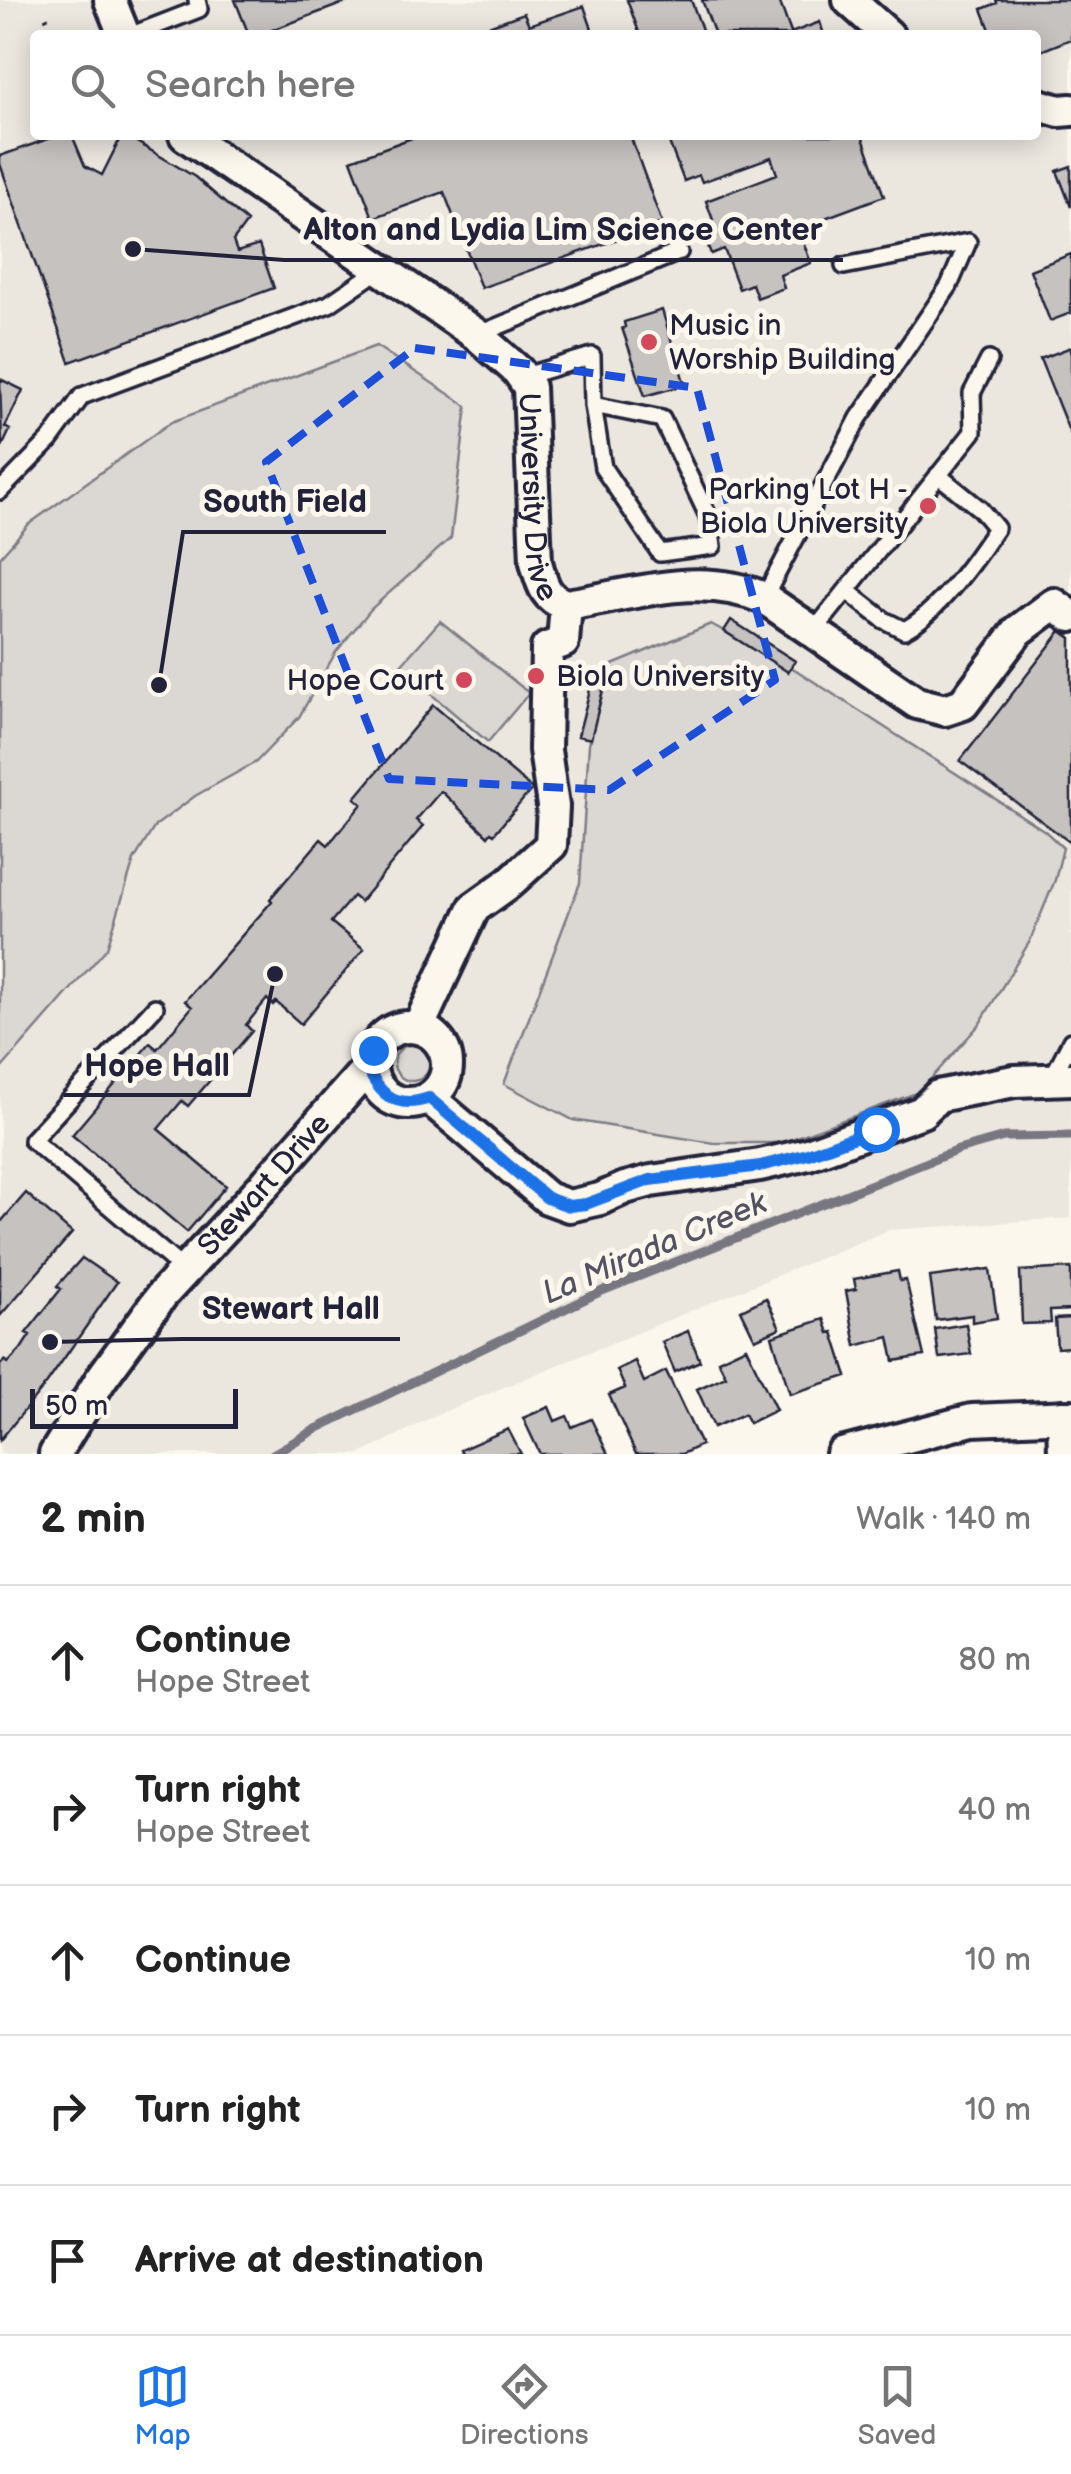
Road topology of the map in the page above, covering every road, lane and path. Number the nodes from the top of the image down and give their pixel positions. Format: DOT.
graph roads {
  1 [pos="110,0"];
  2 [pos="197,0"];
  3 [pos="850,0"];
  4 [pos="46,17"];
  5 [pos="52,30"];
  6 [pos="122,30"];
  7 [pos="145,30"];
  8 [pos="883,30"];
  9 [pos="1041,106"];
  10 [pos="1071,110"];
  11 [pos="192,140"];
  12 [pos="679,252"];
  13 [pos="844,266"];
  14 [pos="380,268"];
  15 [pos="477,335"];
  16 [pos="990,360"];
  17 [pos="522,377"];
  18 [pos="592,405"];
  19 [pos="938,475"];
  20 [pos="0,490"];
  21 [pos="847,591"];
  22 [pos="764,598"];
  23 [pos="566,605"];
  24 [pos="1065,605"];
  25 [pos="814,631"];
  26 [pos="155,1006"];
  27 [pos="418,1028"];
  28 [pos="1071,1041"];
  29 [pos="370,1064"];
  30 [pos="1061,1079"];
  31 [pos="435,1104"];
  32 [pos="184,1270"];
  33 [pos="1067,1416"];
  34 [pos="55,1454"];
  35 [pos="842,1454"];
  36 [pos="1064,1454"];
  1 -- 6 [label="street"];
  2 -- 7 [label="lane"];
  3 -- 8 [label="street"];
  4 -- 5 [label="path"];
  9 -- 10 [label="street"];
  11 -- 14 [label="street, University Drive"];
  12 -- 15 [label="lane"];
  13 -- 22 [label="lane"];
  14 -- 15 [label="street, University Drive"];
  14 -- 20 [label="lane"];
  15 -- 17 [label="street, University Drive"];
  16 -- 19 [label="lane"];
  17 -- 18 [label="lane"];
  17 -- 23 [label="street, University Drive"];
  18 -- 18 [label="lane"];
  19 -- 21 [label="lane"];
  19 -- 21 [label="lane"];
  21 -- 25 [label="lane"];
  22 -- 23 [label="street, University Drive"];
  22 -- 25 [label="street, University Drive"];
  23 -- 27 [label="street"];
  24 -- 25 [label="street, University Drive"];
  26 -- 32 [label="lane"];
  27 -- 29 [label="street"];
  27 -- 31 [label="street"];
  28 -- 30 [label="lane"];
  29 -- 31 [label="street"];
  29 -- 32 [label="street, Stewart Drive"];
  30 -- 31 [label="street"];
  32 -- 34 [label="street, Stewart Drive"];
  33 -- 35 [label="street"];
  33 -- 36 [label="street"];
}
